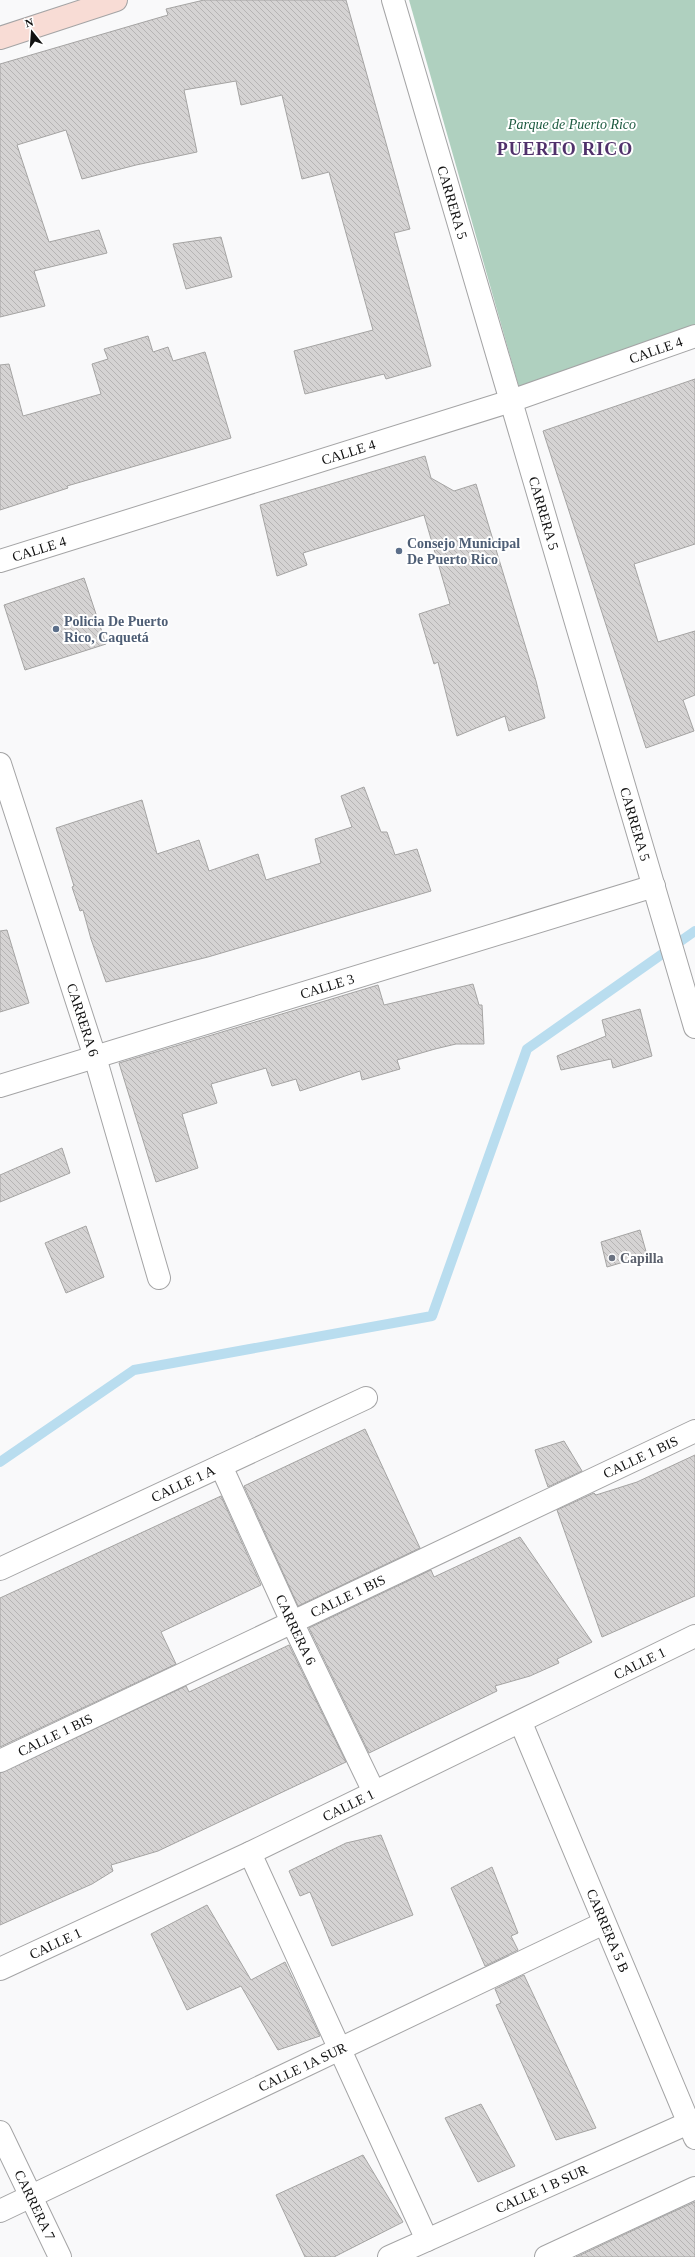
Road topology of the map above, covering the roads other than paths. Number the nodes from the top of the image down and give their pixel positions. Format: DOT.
graph roads {
  1 [pos="116,0"];
  2 [pos="393,0"];
  3 [pos="0,38"];
  4 [pos="695,336"];
  5 [pos="511,401"];
  6 [pos="0,561"];
  7 [pos="0,764"];
  8 [pos="654,886"];
  9 [pos="695,1027"];
  10 [pos="95,1057"];
  11 [pos="0,1086"];
  12 [pos="159,1278"];
  13 [pos="366,1398"];
  14 [pos="695,1431"];
  15 [pos="221,1466"];
  16 [pos="0,1569"];
  17 [pos="292,1622"];
  18 [pos="695,1636"];
  19 [pos="521,1722"];
  20 [pos="0,1761"];
  21 [pos="374,1792"];
  22 [pos="250,1853"];
  23 [pos="604,1923"];
  24 [pos="0,1969"];
  25 [pos="340,2050"];
  26 [pos="693,2127"];
  27 [pos="0,2132"];
  28 [pos="695,2188"];
  29 [pos="31,2196"];
  30 [pos="0,2211"];
  31 [pos="427,2240"];
  32 [pos="557,2255"];
  33 [pos="60,2257"];
  34 [pos="388,2257"];
  1 -- 3 [label="street"];
  2 -- 5 [label="street, CARRERA 5"];
  4 -- 5 [label="street, CALLE 4"];
  5 -- 6 [label="street, CALLE 4"];
  5 -- 8 [label="street, CARRERA 5"];
  7 -- 10 [label="street, CARRERA 6"];
  8 -- 9 [label="street, CARRERA 5"];
  8 -- 10 [label="street, CALLE 3"];
  10 -- 11 [label="street, CALLE 3"];
  10 -- 12 [label="street, CARRERA 6"];
  13 -- 15 [label="street, CALLE 1 A"];
  14 -- 17 [label="street, CALLE 1 BIS"];
  15 -- 16 [label="street, CALLE 1 A"];
  15 -- 17 [label="street, CARRERA 6"];
  17 -- 20 [label="street, CALLE 1 BIS"];
  17 -- 21 [label="street, CARRERA 6"];
  18 -- 19 [label="street, CALLE 1"];
  19 -- 21 [label="street, CALLE 1"];
  19 -- 23 [label="street, CARRERA 5 B"];
  21 -- 22 [label="street, CALLE 1"];
  22 -- 24 [label="street, CALLE 1"];
  22 -- 25 [label="street"];
  23 -- 25 [label="street, CALLE 1A SUR"];
  23 -- 26 [label="street, CARRERA 5 B"];
  25 -- 29 [label="street, CALLE 1A SUR"];
  25 -- 31 [label="street"];
  26 -- 31 [label="street, CALLE 1 B SUR"];
  27 -- 29 [label="street, CARRERA 7"];
  28 -- 32 [label="street"];
  29 -- 30 [label="street, CALLE 1A SUR"];
  29 -- 33 [label="street, CARRERA 7"];
  31 -- 34 [label="street, CALLE 1 B SUR"];
}
